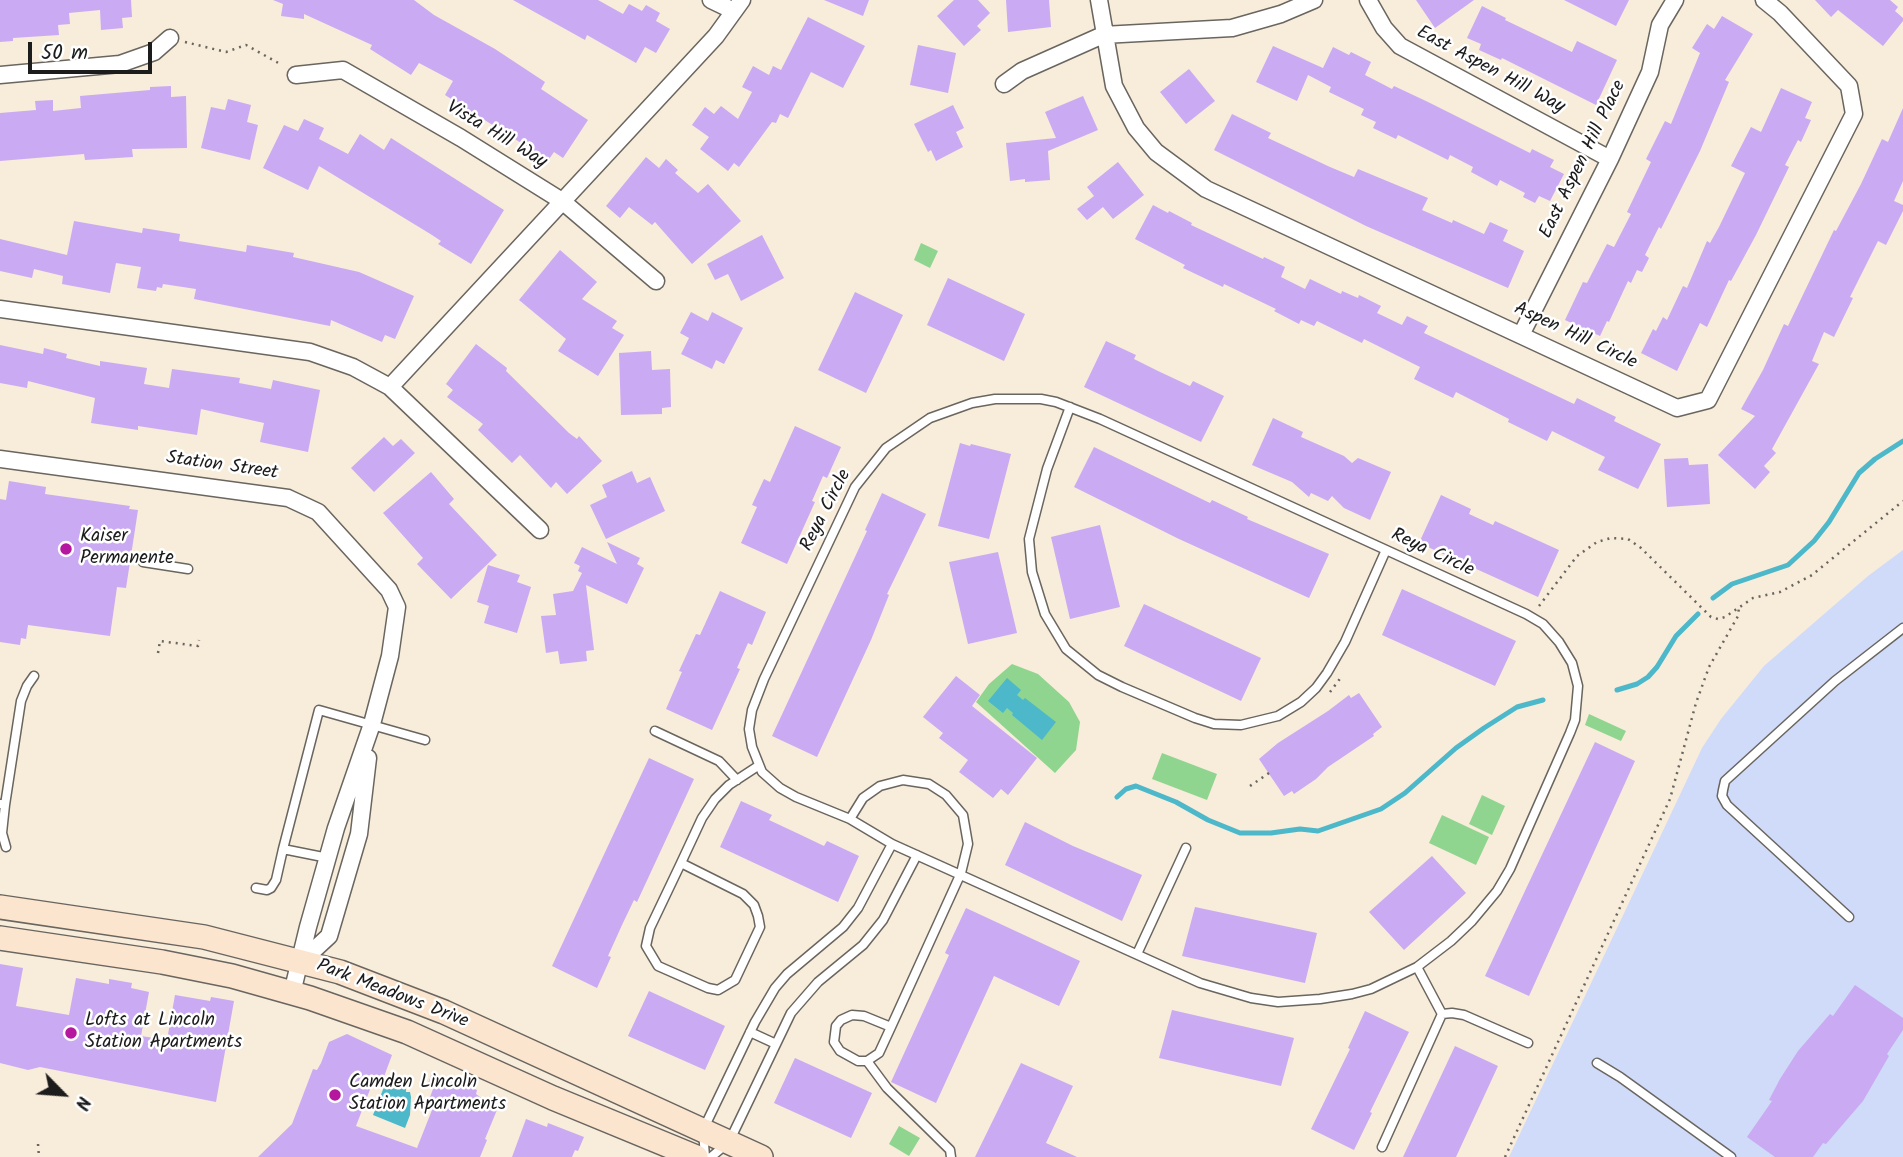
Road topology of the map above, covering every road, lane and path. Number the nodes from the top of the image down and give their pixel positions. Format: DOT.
graph roads {
  1 [pos="711,0"];
  2 [pos="1099,0"];
  3 [pos="1314,0"];
  4 [pos="1368,0"];
  5 [pos="1675,0"];
  6 [pos="1764,0"];
  7 [pos="738,6"];
  8 [pos="1103,36"];
  9 [pos="170,38"];
  10 [pos="0,75"];
  11 [pos="296,75"];
  12 [pos="1004,84"];
  13 [pos="1610,159"];
  14 [pos="562,201"];
  15 [pos="656,281"];
  16 [pos="0,309"];
  17 [pos="1521,335"];
  18 [pos="390,387"];
  19 [pos="1070,407"];
  20 [pos="0,459"];
  21 [pos="1903,501"];
  22 [pos="540,530"];
  23 [pos="1386,550"];
  24 [pos="143,562"];
  25 [pos="188,569"];
  26 [pos="1739,607"];
  27 [pos="1534,618"];
  28 [pos="1903,628"];
  29 [pos="199,640"];
  30 [pos="158,653"];
  31 [pos="34,676"];
  32 [pos="372,724"];
  33 [pos="655,731"];
  34 [pos="425,740"];
  35 [pos="758,765"];
  36 [pos="1269,773"];
  37 [pos="737,780"];
  38 [pos="1250,786"];
  39 [pos="2,804"];
  40 [pos="850,819"];
  41 [pos="892,844"];
  42 [pos="6,847"];
  43 [pos="1186,848"];
  44 [pos="283,849"];
  45 [pos="917,855"];
  46 [pos="328,858"];
  47 [pos="681,863"];
  48 [pos="961,873"];
  49 [pos="256,888"];
  50 [pos="0,906"];
  51 [pos="1849,917"];
  52 [pos="0,938"];
  53 [pos="1138,954"];
  54 [pos="301,962"];
  55 [pos="1417,967"];
  56 [pos="292,993"];
  57 [pos="1442,1014"];
  58 [pos="891,1027"];
  59 [pos="750,1032"];
  60 [pos="1528,1043"];
  61 [pos="776,1044"];
  62 [pos="867,1061"];
  63 [pos="1597,1063"];
  64 [pos="703,1130"];
  65 [pos="729,1142"];
  66 [pos="38,1144"];
  67 [pos="1382,1147"];
  68 [pos="39,1157"];
  69 [pos="696,1157"];
  70 [pos="705,1157"];
  71 [pos="711,1157"];
  72 [pos="761,1157"];
  73 [pos="951,1157"];
  74 [pos="1505,1157"];
  75 [pos="1731,1157"];
  1 -- 7 [label="street"];
  2 -- 8 [label="street, Aspen Hill Circle"];
  3 -- 8 [label="street"];
  4 -- 13 [label="street, East Aspen Hill Way"];
  5 -- 13 [label="street, East Aspen Hill Place"];
  6 -- 17 [label="street, Aspen Hill Circle"];
  7 -- 14 [label="street"];
  8 -- 12 [label="street"];
  8 -- 17 [label="street, Aspen Hill Circle"];
  9 -- 10 [label="street"];
  9 -- 11 [label="path"];
  11 -- 14 [label="street, Vista Hill Way"];
  13 -- 17 [label="street, East Aspen Hill Place"];
  14 -- 15 [label="street, Vista Hill Way"];
  14 -- 18 [label="street"];
  16 -- 18 [label="street"];
  18 -- 22 [label="street"];
  19 -- 23 [label="lane, Reya Circle"];
  19 -- 23 [label="lane"];
  19 -- 35 [label="lane, Reya Circle"];
  20 -- 32 [label="street, Station Street"];
  21 -- 26 [label="path"];
  23 -- 27 [label="lane, Reya Circle"];
  24 -- 25 [label="lane"];
  26 -- 27 [label="path"];
  26 -- 74 [label="path"];
  27 -- 55 [label="lane, Reya Circle"];
  28 -- 51 [label="lane"];
  29 -- 30 [label="path"];
  31 -- 39 [label="lane"];
  32 -- 34 [label="lane"];
  32 -- 44 [label="lane"];
  32 -- 46 [label="street, Station Street"];
  32 -- 54 [label="street, Station Street"];
  33 -- 37 [label="lane"];
  35 -- 37 [label="lane"];
  35 -- 40 [label="lane, Reya Circle"];
  36 -- 38 [label="path"];
  37 -- 47 [label="lane"];
  39 -- 42 [label="lane"];
  40 -- 41 [label="lane, Reya Circle"];
  40 -- 48 [label="lane"];
  41 -- 45 [label="lane, Reya Circle"];
  41 -- 59 [label="lane"];
  43 -- 53 [label="lane"];
  44 -- 46 [label="lane"];
  44 -- 49 [label="lane"];
  45 -- 48 [label="lane, Reya Circle"];
  45 -- 61 [label="lane"];
  46 -- 54 [label="street, Station Street"];
  47 -- 47 [label="lane"];
  48 -- 53 [label="lane, Reya Circle"];
  48 -- 58 [label="lane"];
  50 -- 54 [label="main road, Park Meadows Drive"];
  52 -- 56 [label="main road, Park Meadows Drive"];
  53 -- 55 [label="lane, Reya Circle"];
  54 -- 56 [label="street, Station Street"];
  54 -- 64 [label="main road, Park Meadows Drive"];
  55 -- 57 [label="lane"];
  56 -- 69 [label="main road, Park Meadows Drive"];
  57 -- 60 [label="lane"];
  57 -- 67 [label="lane"];
  58 -- 62 [label="lane"];
  58 -- 62 [label="lane"];
  59 -- 61 [label="lane"];
  59 -- 64 [label="lane"];
  61 -- 65 [label="lane"];
  62 -- 73 [label="lane"];
  63 -- 75 [label="lane"];
  64 -- 65 [label="main road, Park Meadows Drive"];
  64 -- 70 [label="lane"];
  65 -- 71 [label="lane"];
  65 -- 72 [label="main road, Park Meadows Drive"];
  66 -- 68 [label="path"];
}
